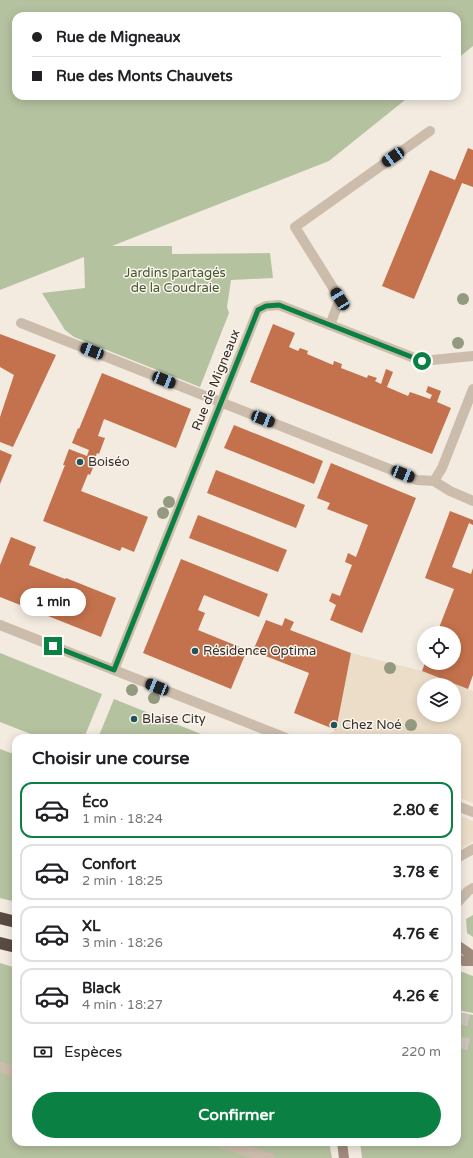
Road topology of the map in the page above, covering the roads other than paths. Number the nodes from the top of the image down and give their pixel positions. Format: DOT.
graph roads {
  1 [pos="430,130"];
  2 [pos="21,323"];
  3 [pos="330,325"];
  4 [pos="473,356"];
  5 [pos="473,389"];
  6 [pos="221,402"];
  7 [pos="434,481"];
  8 [pos="473,501"];
  9 [pos="0,625"];
  10 [pos="114,670"];
  11 [pos="276,734"];
  12 [pos="461,808"];
  13 [pos="473,812"];
  14 [pos="473,849"];
  15 [pos="461,856"];
  16 [pos="471,889"];
  17 [pos="461,892"];
  18 [pos="461,899"];
  19 [pos="0,918"];
  20 [pos="12,921"];
  21 [pos="0,943"];
  22 [pos="12,946"];
  23 [pos="461,947"];
  24 [pos="473,956"];
  25 [pos="461,960"];
  26 [pos="473,961"];
  27 [pos="0,1067"];
  28 [pos="12,1071"];
  29 [pos="231,1146"];
  30 [pos="342,1146"];
  31 [pos="270,1158"];
  32 [pos="344,1158"];
  1 -- 3 [label="street"];
  2 -- 6 [label="street"];
  3 -- 4 [label="street, Rue de Migneaux"];
  3 -- 6 [label="street, Rue de Migneaux"];
  5 -- 7 [label="street"];
  6 -- 7 [label="street"];
  6 -- 10 [label="street, Rue de Migneaux"];
  7 -- 8 [label="street"];
  9 -- 10 [label="street"];
  10 -- 11 [label="street"];
  12 -- 13 [label="street"];
  14 -- 15 [label="street"];
  16 -- 17 [label="street"];
  16 -- 18 [label="street"];
  19 -- 20 [label="highway"];
  21 -- 22 [label="highway"];
  23 -- 24 [label="street"];
  25 -- 26 [label="street"];
  27 -- 28 [label="street"];
  29 -- 31 [label="street"];
  30 -- 32 [label="street"];
}
